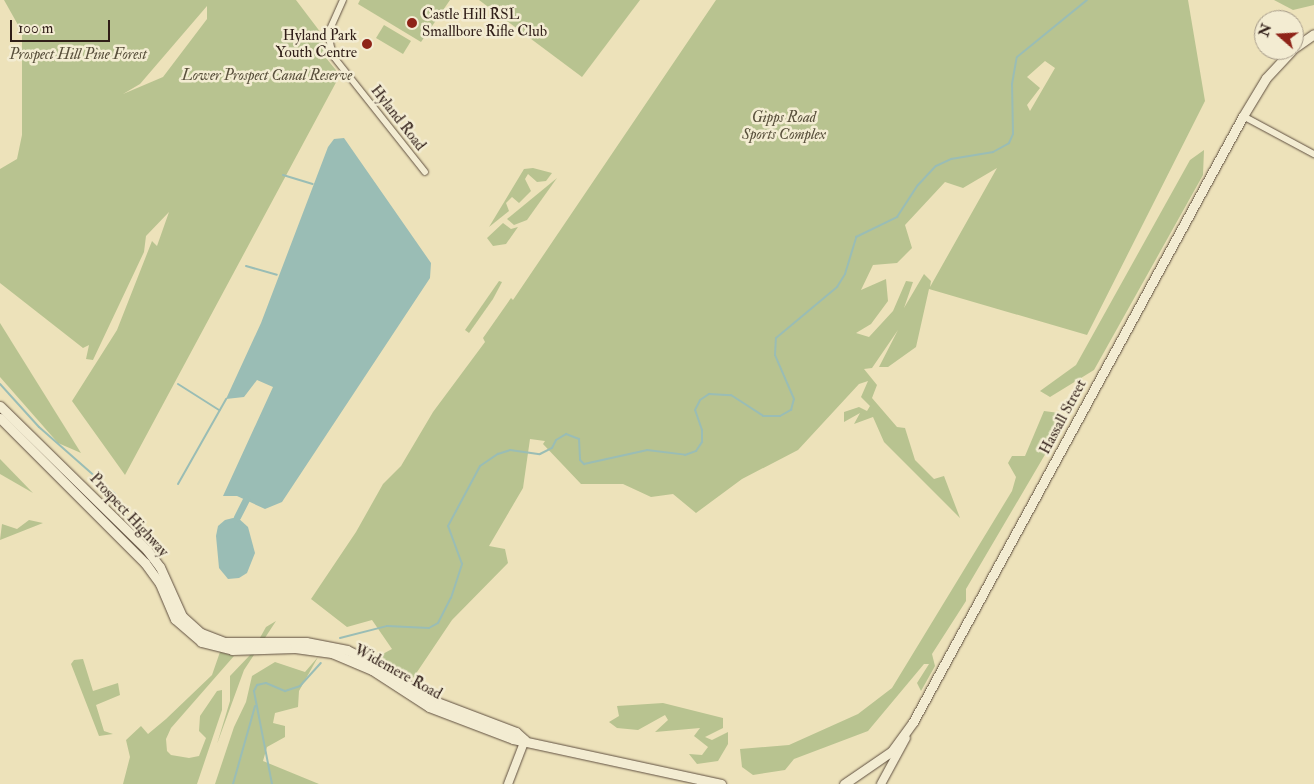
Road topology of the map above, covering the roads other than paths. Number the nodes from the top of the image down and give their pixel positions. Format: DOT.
graph roads {
  1 [pos="344,0"];
  2 [pos="1283,60"];
  3 [pos="1243,116"];
  4 [pos="1314,154"];
  5 [pos="425,172"];
  6 [pos="0,406"];
  7 [pos="0,418"];
  8 [pos="259,642"];
  9 [pos="277,645"];
  10 [pos="254,650"];
  11 [pos="914,722"];
  12 [pos="526,740"];
  13 [pos="508,784"];
  14 [pos="721,784"];
  15 [pos="845,784"];
  16 [pos="881,784"];
  1 -- 5 [label="street, Hyland Road"];
  2 -- 3 [label="main road, Hassall Street"];
  3 -- 4 [label="street"];
  3 -- 11 [label="main road, Hassall Street"];
  6 -- 8 [label="main road, Prospect Highway"];
  7 -- 10 [label="main road, Prospect Highway"];
  8 -- 9 [label="main road, Widemere Road"];
  9 -- 10 [label="main road, Widemere Road"];
  9 -- 12 [label="main road, Widemere Road"];
  11 -- 15 [label="main road, Hassall Street"];
  11 -- 16 [label="street"];
  12 -- 13 [label="street"];
  12 -- 14 [label="main road, Widemere Road"];
}
